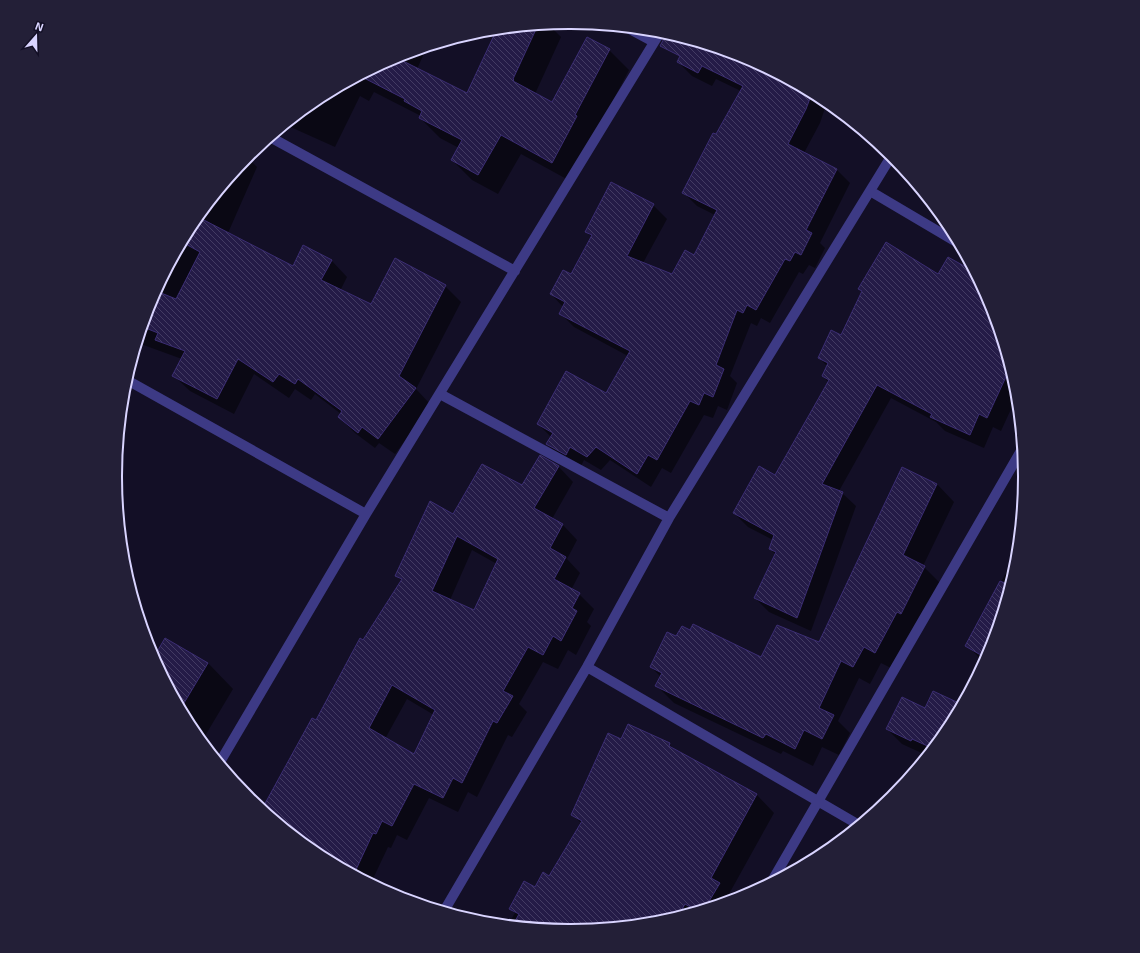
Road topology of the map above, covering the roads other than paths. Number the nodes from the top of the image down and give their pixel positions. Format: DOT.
graph roads {
  1 [pos="642,35"];
  2 [pos="657,38"];
  3 [pos="654,42"];
  4 [pos="275,140"];
  5 [pos="888,162"];
  6 [pos="870,191"];
  7 [pos="948,237"];
  8 [pos="515,271"];
  9 [pos="132,383"];
  10 [pos="440,394"];
  11 [pos="1017,457"];
  12 [pos="366,514"];
  13 [pos="669,518"];
  14 [pos="587,666"];
  15 [pos="222,758"];
  16 [pos="819,801"];
  17 [pos="854,822"];
  18 [pos="776,873"];
  19 [pos="447,907"];
  1 -- 3 [label="street"];
  2 -- 3 [label="street"];
  3 -- 8 [label="street"];
  4 -- 8 [label="street"];
  5 -- 6 [label="street"];
  6 -- 7 [label="street"];
  6 -- 13 [label="street"];
  8 -- 10 [label="street"];
  9 -- 12 [label="street"];
  10 -- 12 [label="street"];
  10 -- 13 [label="street"];
  11 -- 16 [label="street"];
  12 -- 15 [label="street"];
  13 -- 14 [label="street"];
  14 -- 16 [label="street"];
  14 -- 19 [label="street"];
  16 -- 17 [label="street"];
  16 -- 18 [label="street"];
}
